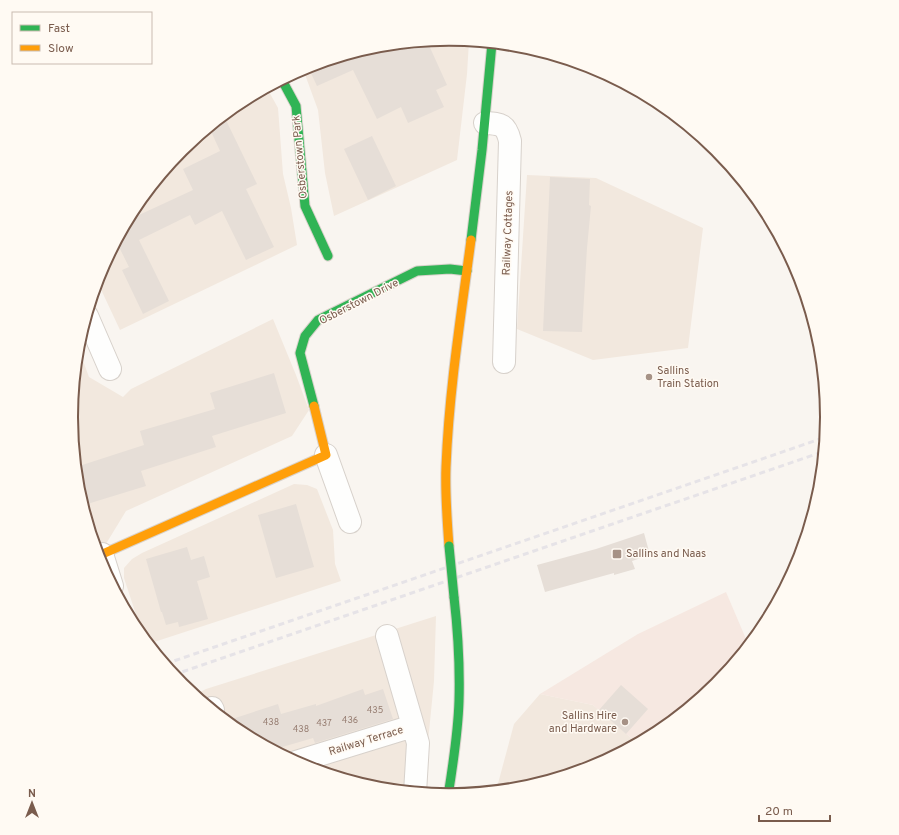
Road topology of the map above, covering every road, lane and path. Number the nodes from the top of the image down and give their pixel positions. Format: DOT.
graph roads {
  1 [pos="492,48"];
  2 [pos="284,84"];
  3 [pos="485,123"];
  4 [pos="328,256"];
  5 [pos="466,271"];
  6 [pos="90,324"];
  7 [pos="504,362"];
  8 [pos="110,370"];
  9 [pos="326,455"];
  10 [pos="350,522"];
  11 [pos="104,553"];
  12 [pos="387,636"];
  13 [pos="413,726"];
  14 [pos="304,760"];
  15 [pos="415,787"];
  16 [pos="449,789"];
  1 -- 3 [label="street"];
  2 -- 4 [label="street, Osberstown Park"];
  3 -- 5 [label="street"];
  3 -- 7 [label="street, Railway Cottages"];
  5 -- 9 [label="street, Osberstown Drive"];
  5 -- 16 [label="street, bridge"];
  6 -- 8 [label="street"];
  9 -- 10 [label="street, Osberstown Drive"];
  9 -- 11 [label="street"];
  12 -- 13 [label="street, Railway Terrace"];
  13 -- 14 [label="street, Railway Terrace"];
  13 -- 15 [label="street, Railway Terrace"];
}
